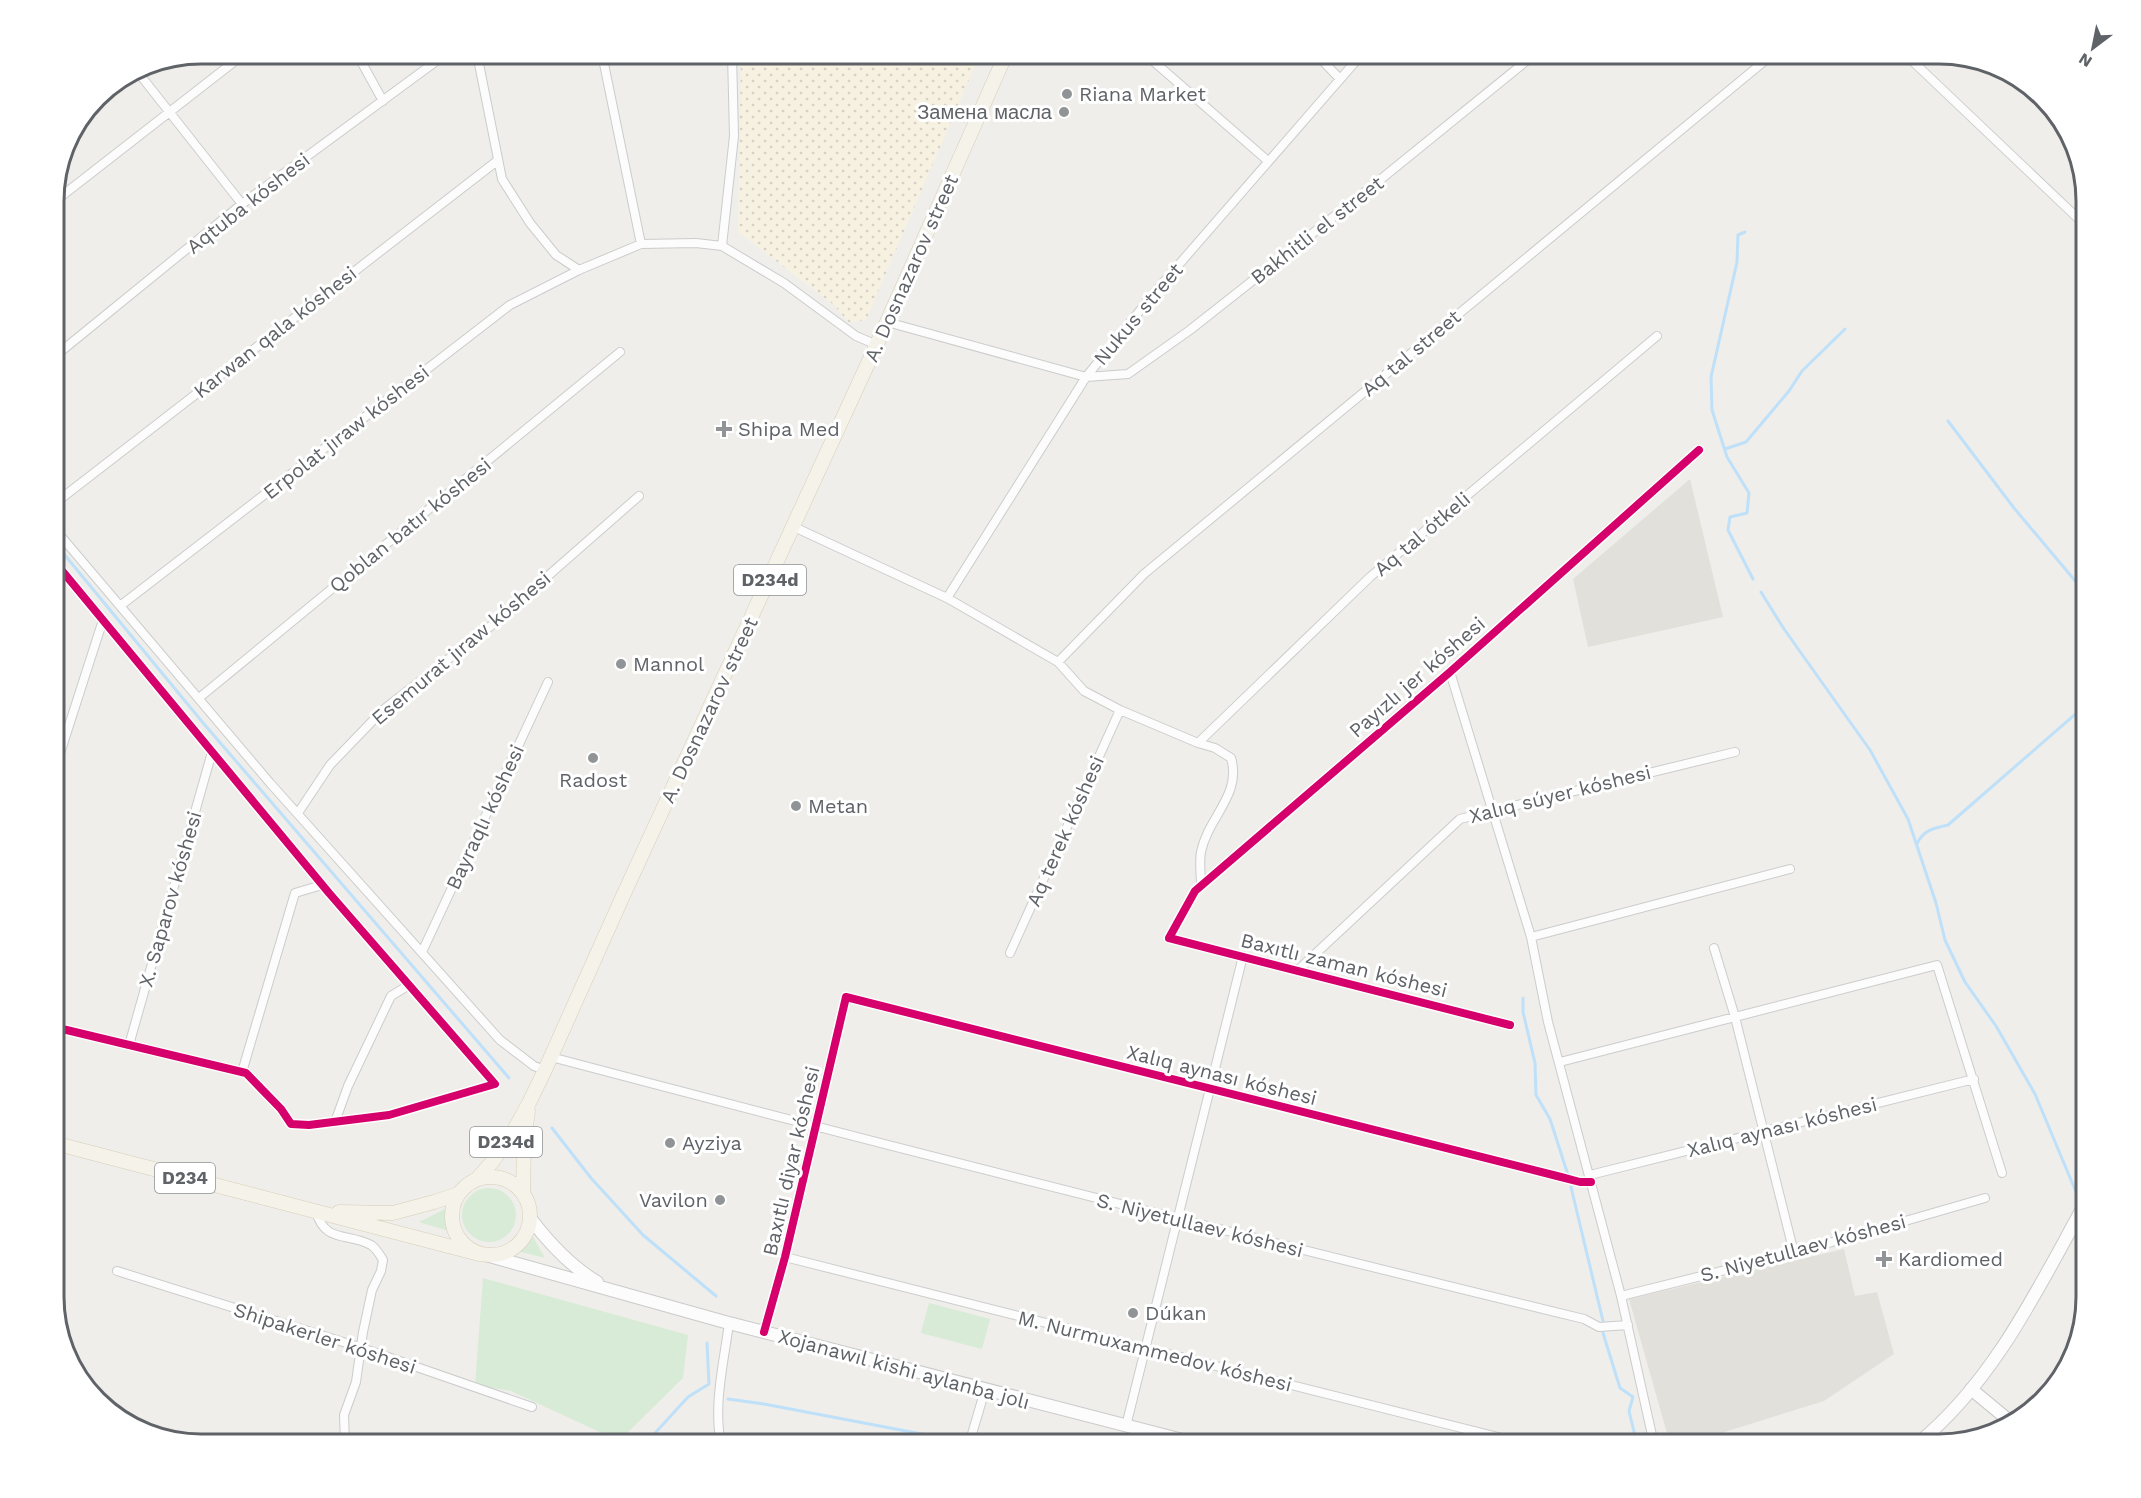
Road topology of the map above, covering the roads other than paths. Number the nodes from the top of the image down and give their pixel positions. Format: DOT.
graph roads {
  1 [pos="231,64"];
  2 [pos="362,64"];
  3 [pos="432,64"];
  4 [pos="479,64"];
  5 [pos="604,64"];
  6 [pos="732,64"];
  7 [pos="1002,64"];
  8 [pos="1156,64"];
  9 [pos="1326,64"];
  10 [pos="1353,64"];
  11 [pos="1523,64"];
  12 [pos="1761,64"];
  13 [pos="1916,64"];
  14 [pos="142,78"];
  15 [pos="1340,79"];
  16 [pos="382,101"];
  17 [pos="170,112"];
  18 [pos="497,160"];
  19 [pos="1268,161"];
  20 [pos="65,193"];
  21 [pos="243,204"];
  22 [pos="2076,216"];
  23 [pos="641,244"];
  24 [pos="722,246"];
  25 [pos="579,270"];
  26 [pos="887,322"];
  27 [pos="1657,336"];
  28 [pos="877,345"];
  29 [pos="65,348"];
  30 [pos="620,352"];
  31 [pos="1086,377"];
  32 [pos="1699,450"];
  33 [pos="65,495"];
  34 [pos="639,496"];
  35 [pos="794,527"];
  36 [pos="65,541"];
  37 [pos="65,574"];
  38 [pos="947,598"];
  39 [pos="120,606"];
  40 [pos="103,620"];
  41 [pos="1058,662"];
  42 [pos="1450,672"];
  43 [pos="548,682"];
  44 [pos="199,698"];
  45 [pos="1120,710"];
  46 [pos="65,738"];
  47 [pos="1197,743"];
  48 [pos="212,752"];
  49 [pos="1735,752"];
  50 [pos="1492,810"];
  51 [pos="298,813"];
  52 [pos="1790,869"];
  53 [pos="322,885"];
  54 [pos="1201,885"];
  55 [pos="1169,938"];
  56 [pos="1531,938"];
  57 [pos="1714,948"];
  58 [pos="422,952"];
  59 [pos="1010,953"];
  60 [pos="1243,956"];
  61 [pos="1298,970"];
  62 [pos="409,986"];
  63 [pos="846,997"];
  64 [pos="1735,1017"];
  65 [pos="1510,1025"];
  66 [pos="65,1030"];
  67 [pos="129,1046"];
  68 [pos="551,1057"];
  69 [pos="1560,1062"];
  70 [pos="545,1070"];
  71 [pos="242,1072"];
  72 [pos="1974,1079"];
  73 [pos="1209,1088"];
  74 [pos="530,1103"];
  75 [pos="335,1122"];
  76 [pos="816,1127"];
  77 [pos="1764,1133"];
  78 [pos="65,1146"];
  79 [pos="2002,1173"];
  80 [pos="478,1178"];
  81 [pos="1590,1178"];
  82 [pos="523,1193"];
  83 [pos="458,1194"];
  84 [pos="1985,1198"];
  85 [pos="316,1212"];
  86 [pos="530,1218"];
  87 [pos="1177,1220"];
  88 [pos="2076,1220"];
  89 [pos="1794,1253"];
  90 [pos="483,1255"];
  91 [pos="785,1257"];
  92 [pos="117,1271"];
  93 [pos="611,1290"];
  94 [pos="1621,1296"];
  95 [pos="729,1323"];
  96 [pos="1628,1325"];
  97 [pos="764,1332"];
  98 [pos="362,1348"];
  99 [pos="1144,1348"];
  100 [pos="1971,1389"];
  101 [pos="985,1390"];
  102 [pos="532,1407"];
  103 [pos="2004,1417"];
  104 [pos="1126,1426"];
  105 [pos="345,1434"];
  106 [pos="720,1434"];
  107 [pos="972,1434"];
  108 [pos="1158,1434"];
  109 [pos="1485,1434"];
  110 [pos="1652,1434"];
  111 [pos="1929,1434"];
  1 -- 17 [label="street"];
  2 -- 16 [label="street"];
  3 -- 16 [label="street, Aqtuba kóshesi"];
  4 -- 18 [label="street"];
  5 -- 23 [label="street"];
  6 -- 24 [label="street"];
  7 -- 26 [label="main road, A. Dosnazarov street / D234d"];
  8 -- 19 [label="street"];
  9 -- 15 [label="street"];
  10 -- 15 [label="street, Nukus street"];
  11 -- 31 [label="street, Bakhitli el street"];
  12 -- 41 [label="street, Aq tal street"];
  13 -- 22 [label="street"];
  14 -- 17 [label="street"];
  15 -- 19 [label="street, Nukus street"];
  16 -- 21 [label="street, Aqtuba kóshesi"];
  17 -- 20 [label="street"];
  17 -- 21 [label="street"];
  18 -- 25 [label="street"];
  18 -- 33 [label="street, Karwan qala kóshesi"];
  19 -- 31 [label="street, Nukus street"];
  21 -- 29 [label="street, Aqtuba kóshesi"];
  23 -- 24 [label="street"];
  23 -- 25 [label="street, Erpolat jıraw kóshesi"];
  24 -- 28 [label="street"];
  25 -- 39 [label="street, Erpolat jıraw kóshesi"];
  26 -- 28 [label="main road, A. Dosnazarov street / D234d"];
  26 -- 31 [label="street, Bakhitli el street"];
  27 -- 47 [label="street, Aq tal ótkeli"];
  28 -- 35 [label="main road, A. Dosnazarov street / D234d"];
  30 -- 44 [label="street, Qoblan batır kóshesi"];
  31 -- 38 [label="street, Nukus street"];
  32 -- 42 [label="street, Payızlı jer kóshesi"];
  34 -- 51 [label="street, Esemurat jıraw kóshesi"];
  35 -- 38 [label="street"];
  35 -- 68 [label="main road, A. Dosnazarov street / D234d"];
  36 -- 39 [label="street"];
  37 -- 40 [label="street"];
  38 -- 41 [label="street"];
  39 -- 44 [label="street"];
  40 -- 46 [label="street"];
  40 -- 48 [label="street"];
  41 -- 45 [label="street"];
  42 -- 50 [label="street"];
  42 -- 54 [label="street, Payızlı jer kóshesi"];
  43 -- 58 [label="street, Bayraqlı kóshesi"];
  44 -- 51 [label="street"];
  45 -- 47 [label="street"];
  45 -- 59 [label="street, Aq terek kóshesi"];
  47 -- 54 [label="street"];
  48 -- 53 [label="street"];
  48 -- 67 [label="street, X. Saparov kóshesi"];
  49 -- 50 [label="street, Xalıq súyer kóshesi"];
  50 -- 56 [label="street"];
  50 -- 61 [label="street, Xalıq súyer kóshesi"];
  51 -- 58 [label="street"];
  52 -- 56 [label="street"];
  53 -- 62 [label="street"];
  53 -- 71 [label="street"];
  54 -- 55 [label="street, Payızlı jer kóshesi"];
  55 -- 60 [label="street, Baxıtlı zaman kóshesi"];
  56 -- 69 [label="street"];
  57 -- 64 [label="street"];
  58 -- 70 [label="street"];
  60 -- 61 [label="street, Baxıtlı zaman kóshesi"];
  60 -- 73 [label="street"];
  61 -- 65 [label="street, Baxıtlı zaman kóshesi"];
  62 -- 75 [label="street"];
  62 -- 75 [label="street"];
  63 -- 73 [label="street, Xalıq aynası kóshesi"];
  63 -- 76 [label="street, Baxıtlı diyar kóshesi"];
  64 -- 69 [label="street"];
  64 -- 72 [label="street"];
  64 -- 77 [label="street"];
  66 -- 67 [label="street"];
  67 -- 71 [label="street"];
  68 -- 70 [label="main road, A. Dosnazarov street / D234d"];
  68 -- 76 [label="street, S. Niyetullaev kóshesi"];
  69 -- 81 [label="street"];
  70 -- 74 [label="main road, A. Dosnazarov street / D234d"];
  71 -- 75 [label="street"];
  72 -- 77 [label="street, Xalıq aynası kóshesi"];
  72 -- 79 [label="street"];
  73 -- 81 [label="street, Xalıq aynası kóshesi"];
  73 -- 87 [label="street"];
  74 -- 80 [label="main road, D234d"];
  74 -- 82 [label="main road, D234d"];
  76 -- 87 [label="street, S. Niyetullaev kóshesi"];
  76 -- 91 [label="street, Baxıtlı diyar kóshesi"];
  77 -- 81 [label="street, Xalıq aynası kóshesi"];
  77 -- 89 [label="street"];
  78 -- 85 [label="main road, Xojanawıl kishi aylanba jolı / D234"];
  80 -- 82 [label="main road"];
  80 -- 83 [label="main road"];
  81 -- 94 [label="street"];
  82 -- 86 [label="main road, D234"];
  83 -- 85 [label="main road, Xojanawıl kishi aylanba jolı / D234"];
  83 -- 90 [label="main road, D234"];
  84 -- 89 [label="street, S. Niyetullaev kóshesi"];
  85 -- 90 [label="main road, Xojanawıl kishi aylanba jolı / D234"];
  85 -- 98 [label="street"];
  86 -- 90 [label="main road"];
  86 -- 93 [label="main road, Xojanawıl kishi aylanba jolı / D234"];
  87 -- 96 [label="street, S. Niyetullaev kóshesi"];
  87 -- 99 [label="street"];
  88 -- 100 [label="main road"];
  89 -- 94 [label="street, S. Niyetullaev kóshesi"];
  90 -- 93 [label="main road, Xojanawıl kishi aylanba jolı / D234"];
  91 -- 97 [label="street, Baxıtlı diyar kóshesi"];
  91 -- 99 [label="street, M. Nurmuxammedov kóshesi"];
  92 -- 98 [label="street, Shipakerler kóshesi"];
  93 -- 95 [label="main road, Xojanawıl kishi aylanba jolı / D234"];
  94 -- 96 [label="street"];
  95 -- 97 [label="main road, Xojanawıl kishi aylanba jolı / D234"];
  95 -- 106 [label="street"];
  96 -- 110 [label="street"];
  97 -- 101 [label="main road, Xojanawıl kishi aylanba jolı / D234"];
  98 -- 102 [label="street, Shipakerler kóshesi"];
  98 -- 105 [label="street"];
  99 -- 104 [label="street"];
  99 -- 109 [label="street, M. Nurmuxammedov kóshesi"];
  100 -- 103 [label="main road"];
  100 -- 111 [label="main road"];
  101 -- 104 [label="main road, Xojanawıl kishi aylanba jolı / D234"];
  101 -- 107 [label="street"];
  104 -- 108 [label="main road, Xojanawıl kishi aylanba jolı / D234"];
}
